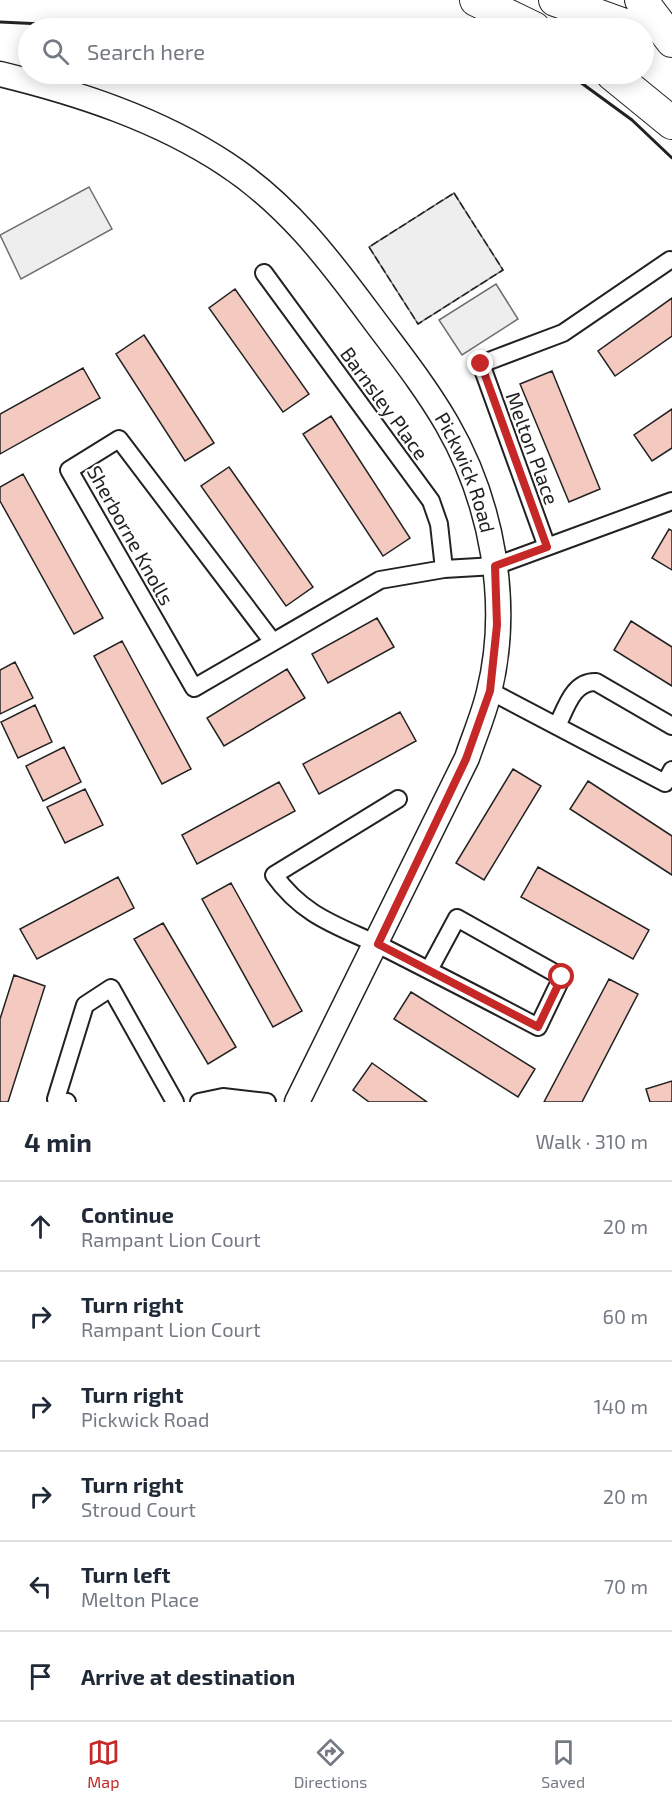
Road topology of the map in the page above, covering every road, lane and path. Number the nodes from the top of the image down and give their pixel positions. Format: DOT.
graph roads {
  1 [pos="463,0"];
  2 [pos="555,0"];
  3 [pos="586,0"];
  4 [pos="641,0"];
  5 [pos="488,6"];
  6 [pos="513,18"];
  7 [pos="605,18"];
  8 [pos="616,18"];
  9 [pos="654,36"];
  10 [pos="672,42"];
  11 [pos="0,74"];
  12 [pos="18,79"];
  13 [pos="35,84"];
  14 [pos="624,84"];
  15 [pos="672,123"];
  16 [pos="670,260"];
  17 [pos="264,273"];
  18 [pos="672,501"];
  19 [pos="547,547"];
  20 [pos="495,566"];
  21 [pos="444,569"];
  22 [pos="273,642"];
  23 [pos="490,691"];
  24 [pos="557,726"];
  25 [pos="672,726"];
  26 [pos="672,770"];
  27 [pos="398,799"];
  28 [pos="378,944"];
  29 [pos="429,970"];
  30 [pos="67,1102"];
  31 [pos="175,1102"];
  32 [pos="199,1102"];
  33 [pos="267,1102"];
  34 [pos="297,1102"];
  1 -- 5 [label="highway"];
  2 -- 7 [label="highway"];
  3 -- 8 [label="highway"];
  4 -- 10 [label="highway"];
  5 -- 6 [label="highway"];
  9 -- 10 [label="highway"];
  11 -- 12 [label="street, Pickwick Road"];
  13 -- 20 [label="street, Pickwick Road"];
  14 -- 15 [label="highway"];
  16 -- 19 [label="street, Melton Place"];
  17 -- 21 [label="street, Barnsley Place"];
  18 -- 19 [label="street, Sherborne Knolls"];
  19 -- 20 [label="street, Sherborne Knolls"];
  20 -- 21 [label="street, Sherborne Knolls"];
  20 -- 23 [label="street, Pickwick Road"];
  21 -- 22 [label="street, Sherborne Knolls"];
  22 -- 22 [label="street, Sherborne Knolls"];
  23 -- 24 [label="street"];
  23 -- 28 [label="street, Pickwick Road"];
  24 -- 25 [label="street"];
  24 -- 26 [label="street"];
  27 -- 28 [label="street"];
  28 -- 29 [label="street"];
  28 -- 34 [label="street, Pickwick Road"];
  29 -- 29 [label="street"];
  30 -- 31 [label="street"];
  32 -- 33 [label="street"];
}
